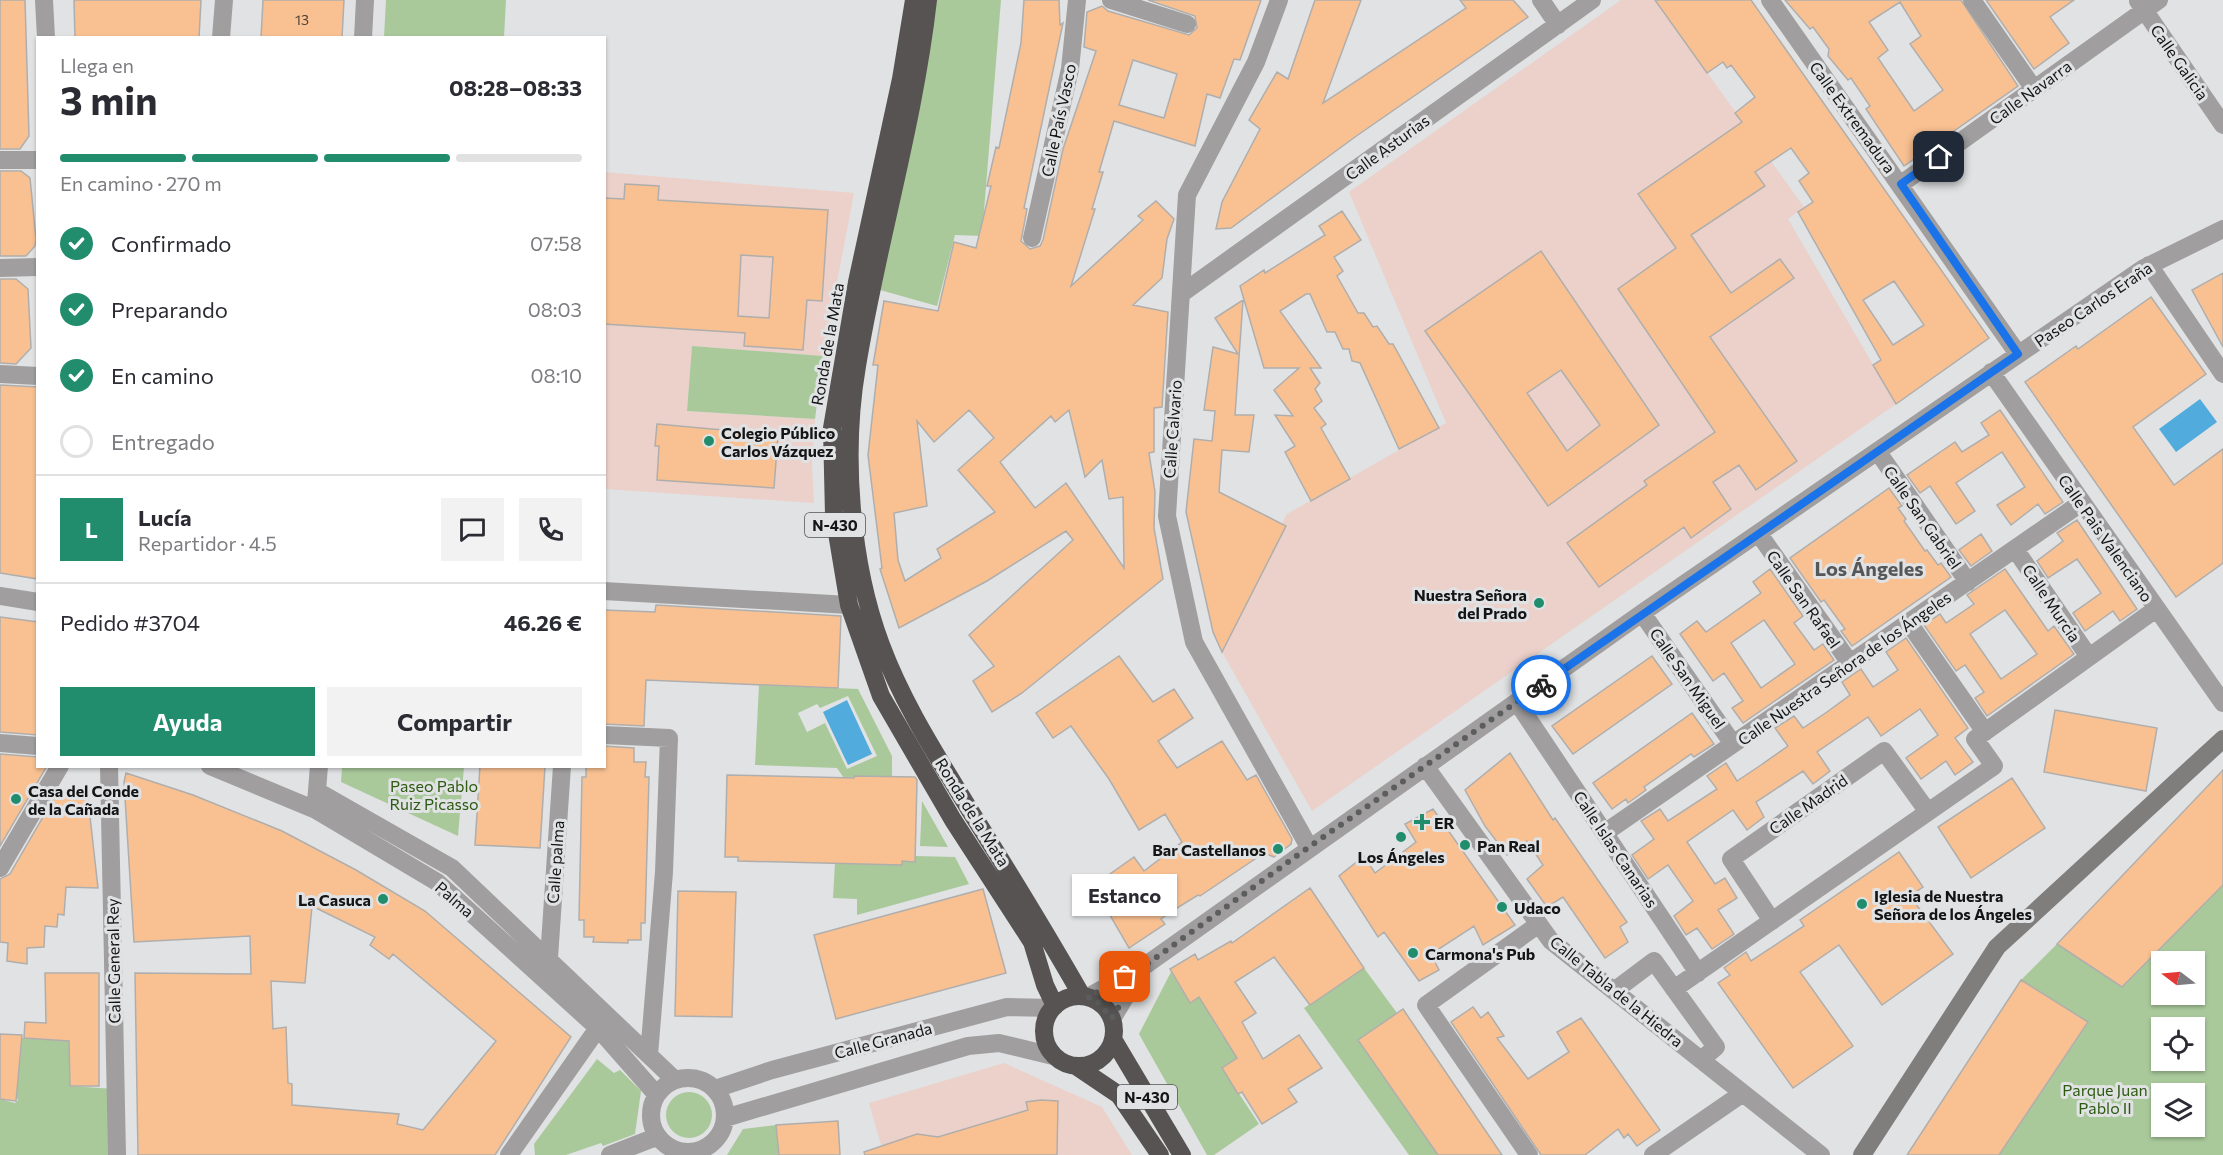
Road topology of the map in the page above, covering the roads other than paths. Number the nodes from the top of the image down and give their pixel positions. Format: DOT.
graph roads {
  1 [pos="44,0"];
  2 [pos="224,0"];
  3 [pos="365,0"];
  4 [pos="914,0"];
  5 [pos="928,0"];
  6 [pos="1077,0"];
  7 [pos="1111,0"];
  8 [pos="1279,0"];
  9 [pos="1541,0"];
  10 [pos="1592,0"];
  11 [pos="1770,0"];
  12 [pos="1972,0"];
  13 [pos="2147,3"];
  14 [pos="1187,24"];
  15 [pos="1558,25"];
  16 [pos="46,36"];
  17 [pos="221,36"];
  18 [pos="363,36"];
  19 [pos="2034,89"];
  20 [pos="2223,125"];
  21 [pos="0,160"];
  22 [pos="36,160"];
  23 [pos="1901,184"];
  24 [pos="2223,230"];
  25 [pos="1032,238"];
  26 [pos="2150,265"];
  27 [pos="36,267"];
  28 [pos="0,268"];
  29 [pos="1181,294"];
  30 [pos="2018,354"];
  31 [pos="1991,372"];
  32 [pos="0,374"];
  33 [pos="2223,375"];
  34 [pos="36,376"];
  35 [pos="1878,452"];
  36 [pos="2081,503"];
  37 [pos="1759,534"];
  38 [pos="2015,549"];
  39 [pos="1968,582"];
  40 [pos="606,591"];
  41 [pos="0,596"];
  42 [pos="36,602"];
  43 [pos="849,605"];
  44 [pos="2156,609"];
  45 [pos="1642,613"];
  46 [pos="1909,623"];
  47 [pos="2089,657"];
  48 [pos="1850,663"];
  49 [pos="1517,702"];
  50 [pos="2223,703"];
  51 [pos="1985,732"];
  52 [pos="606,735"];
  53 [pos="2223,739"];
  54 [pos="0,743"];
  55 [pos="1733,744"];
  56 [pos="36,746"];
  57 [pos="1425,766"];
  58 [pos="59,768"];
  59 [pos="109,768"];
  60 [pos="215,768"];
  61 [pos="319,768"];
  62 [pos="562,768"];
  63 [pos="317,791"];
  64 [pos="316,810"];
  65 [pos="1928,812"];
  66 [pos="1606,832"];
  67 [pos="1309,847"];
  68 [pos="0,868"];
  69 [pos="1772,921"];
  70 [pos="1539,924"];
  71 [pos="549,958"];
  72 [pos="1143,967"];
  73 [pos="1698,973"];
  74 [pos="1674,989"];
  75 [pos="1614,991"];
  76 [pos="1085,997"];
  77 [pos="1054,1006"];
  78 [pos="1112,1018"];
  79 [pos="598,1028"];
  80 [pos="1113,1039"];
  81 [pos="649,1055"];
  82 [pos="1053,1056"];
  83 [pos="1701,1060"];
  84 [pos="1076,1066"];
  85 [pos="675,1080"];
  86 [pos="714,1089"];
  87 [pos="1743,1093"];
  88 [pos="656,1095"];
  89 [pos="725,1118"];
  90 [pos="656,1137"];
  91 [pos="708,1151"];
  92 [pos="117,1155"];
  93 [pos="509,1155"];
  94 [pos="610,1155"];
  95 [pos="1160,1155"];
  96 [pos="1182,1155"];
  97 [pos="1529,1155"];
  98 [pos="1653,1155"];
  99 [pos="1821,1155"];
  100 [pos="1862,1155"];
  1 -- 16 [label="street"];
  2 -- 17 [label="street"];
  3 -- 18 [label="street"];
  4 -- 43 [label="highway, Ronda de la Mata / N-430"];
  5 -- 76 [label="highway, Ronda de la Mata / N-430"];
  6 -- 25 [label="street, Calle País Vasco"];
  7 -- 14 [label="street"];
  8 -- 29 [label="street, Calle Calvario"];
  9 -- 15 [label="street"];
  10 -- 15 [label="street, Calle Asturias"];
  11 -- 23 [label="street, Calle Extremadura"];
  12 -- 19 [label="street"];
  13 -- 19 [label="street, Calle Navarra"];
  13 -- 20 [label="street, Calle Galicia"];
  15 -- 29 [label="street, Calle Asturias"];
  19 -- 23 [label="street, Calle Navarra"];
  21 -- 22 [label="street"];
  23 -- 30 [label="street, Calle Extremadura"];
  24 -- 26 [label="street, Paseo Carlos Eraña"];
  26 -- 30 [label="street, Paseo Carlos Eraña"];
  26 -- 33 [label="street"];
  27 -- 28 [label="street"];
  29 -- 67 [label="street, Calle Calvario"];
  30 -- 31 [label="street, Paseo Carlos Eraña"];
  31 -- 35 [label="street, Paseo Carlos Eraña"];
  31 -- 36 [label="street, Calle Pais Valenciano"];
  32 -- 34 [label="street"];
  35 -- 37 [label="street, Paseo Carlos Eraña"];
  35 -- 39 [label="street, Calle San Gabriel"];
  36 -- 38 [label="street, Calle Nuestra Señora de los Ángeles"];
  36 -- 44 [label="street, Calle Pais Valenciano"];
  37 -- 45 [label="street, Paseo Carlos Eraña"];
  37 -- 48 [label="street, Calle San Rafael"];
  38 -- 39 [label="street, Calle Nuestra Señora de los Ángeles"];
  38 -- 47 [label="street, Calle Murcia"];
  39 -- 46 [label="street, Calle Nuestra Señora de los Ángeles"];
  40 -- 43 [label="street"];
  41 -- 42 [label="street"];
  43 -- 77 [label="highway, Ronda de la Mata / N-430"];
  44 -- 47 [label="street"];
  44 -- 50 [label="street, Calle Pais Valenciano"];
  45 -- 49 [label="street, Paseo Carlos Eraña"];
  45 -- 55 [label="street, Calle San Miguel"];
  46 -- 48 [label="street, Calle Nuestra Señora de los Ángeles"];
  46 -- 51 [label="street"];
  47 -- 51 [label="street"];
  48 -- 55 [label="street, Calle Nuestra Señora de los Ángeles"];
  49 -- 57 [label="street, Paseo Carlos Eraña"];
  49 -- 66 [label="street, Calle Islas Canarias"];
  51 -- 65 [label="street"];
  52 -- 81 [label="street"];
  53 -- 100 [label="main road"];
  54 -- 56 [label="street"];
  55 -- 66 [label="street, Calle Nuestra Señora de los Ángeles"];
  57 -- 67 [label="street, Paseo Carlos Eraña"];
  57 -- 70 [label="street, Calle Tabla de la Hiedra"];
  58 -- 68 [label="street"];
  59 -- 92 [label="street, Calle General Rey"];
  60 -- 64 [label="street, Palma"];
  61 -- 63 [label="street"];
  62 -- 71 [label="street, Calle palma"];
  63 -- 64 [label="street"];
  63 -- 71 [label="street, Palma"];
  64 -- 79 [label="street, Palma"];
  65 -- 69 [label="street"];
  65 -- 69 [label="street, Calle Madrid"];
  66 -- 73 [label="street, Calle Islas Canarias"];
  67 -- 72 [label="street, Paseo Carlos Eraña"];
  69 -- 73 [label="street"];
  70 -- 75 [label="street, Calle Tabla de la Hiedra"];
  70 -- 97 [label="street"];
  71 -- 81 [label="street, Palma"];
  72 -- 76 [label="street, Paseo Carlos Eraña"];
  72 -- 78 [label="street, Paseo Carlos Eraña"];
  73 -- 74 [label="street"];
  74 -- 75 [label="street"];
  74 -- 83 [label="street"];
  75 -- 83 [label="street, Calle Tabla de la Hiedra"];
  76 -- 77 [label="highway"];
  76 -- 78 [label="highway, N-430"];
  77 -- 82 [label="highway"];
  77 -- 86 [label="street, Calle Granada"];
  78 -- 80 [label="highway, N-430"];
  79 -- 88 [label="street, Palma"];
  79 -- 93 [label="street"];
  80 -- 84 [label="highway"];
  80 -- 96 [label="highway, N-430"];
  81 -- 85 [label="street, Palma"];
  82 -- 84 [label="highway, N-430"];
  82 -- 89 [label="street, Calle Granada"];
  83 -- 87 [label="street, Calle Tabla de la Hiedra"];
  84 -- 95 [label="highway, N-430"];
  85 -- 86 [label="street"];
  85 -- 88 [label="street"];
  86 -- 89 [label="street"];
  87 -- 98 [label="street"];
  87 -- 99 [label="street, Calle Tabla de la Hiedra"];
  88 -- 90 [label="street"];
  89 -- 91 [label="street"];
  90 -- 91 [label="street"];
  90 -- 94 [label="street"];
}
